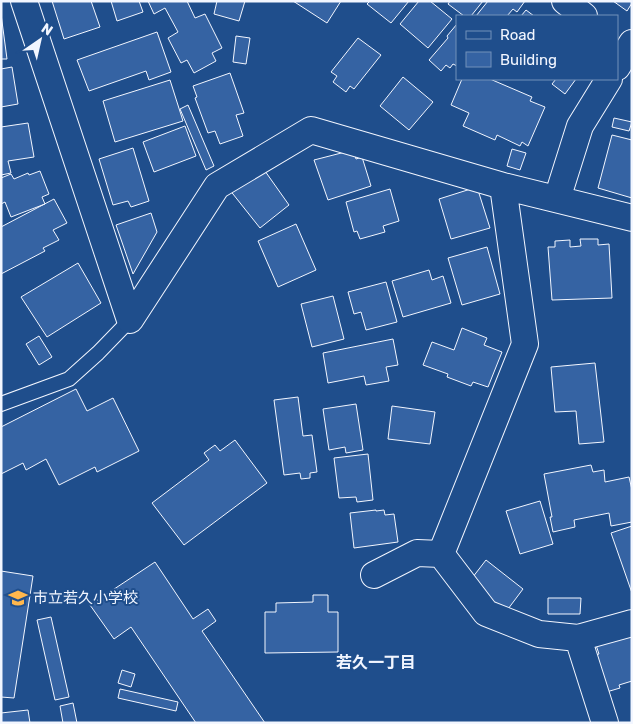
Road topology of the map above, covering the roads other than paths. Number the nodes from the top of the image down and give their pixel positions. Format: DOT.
graph roads {
  1 [pos="24,1"];
  2 [pos="565,1"];
  3 [pos="583,15"];
  4 [pos="608,80"];
  5 [pos="503,186"];
  6 [pos="558,199"];
  7 [pos="632,218"];
  8 [pos="130,320"];
  9 [pos="1,404"];
  10 [pos="441,554"];
  11 [pos="374,575"];
  12 [pos="632,623"];
  13 [pos="578,638"];
  14 [pos="605,723"];
  1 -- 8 [label="street"];
  2 -- 3 [label="street"];
  4 -- 6 [label="street"];
  5 -- 6 [label="street"];
  5 -- 8 [label="street"];
  5 -- 10 [label="street"];
  6 -- 7 [label="street"];
  8 -- 9 [label="lane"];
  10 -- 11 [label="street"];
  10 -- 13 [label="street"];
  12 -- 13 [label="street"];
  13 -- 14 [label="street"];
}
